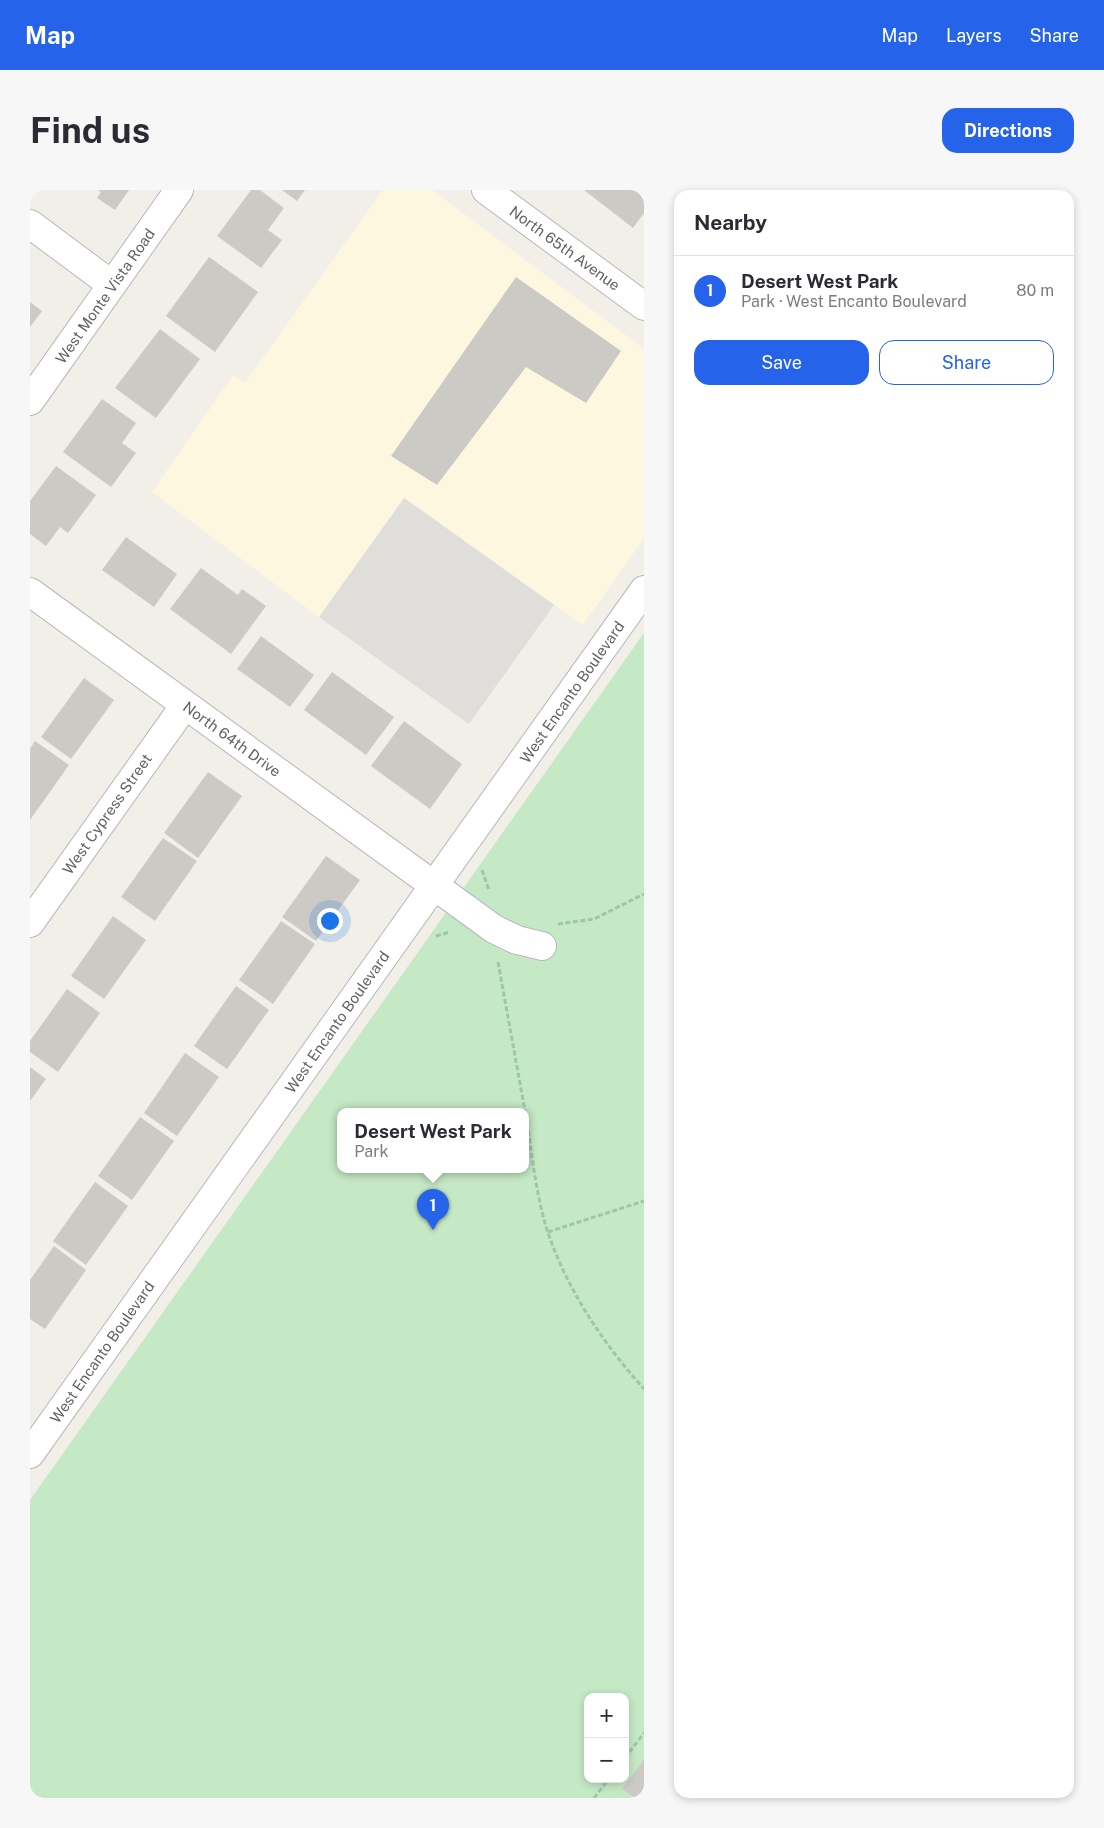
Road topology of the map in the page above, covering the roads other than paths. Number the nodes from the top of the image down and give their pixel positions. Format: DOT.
graph roads {
  1 [pos="179,190"];
  2 [pos="486,190"];
  3 [pos="30,224"];
  4 [pos="112,284"];
  5 [pos="644,306"];
  6 [pos="30,401"];
  7 [pos="644,590"];
  8 [pos="30,592"];
  9 [pos="184,705"];
  10 [pos="434,885"];
  11 [pos="30,923"];
  12 [pos="548,936"];
  13 [pos="30,1454"];
  1 -- 4 [label="street, West Monte Vista Road"];
  2 -- 5 [label="street, North 65th Avenue"];
  3 -- 4 [label="street"];
  4 -- 6 [label="street, West Monte Vista Road"];
  7 -- 10 [label="street, West Encanto Boulevard"];
  8 -- 9 [label="street, North 64th Drive"];
  9 -- 10 [label="street, North 64th Drive"];
  9 -- 11 [label="street, West Cypress Street"];
  10 -- 12 [label="street, North 64th Drive"];
  10 -- 13 [label="street, West Encanto Boulevard"];
}
